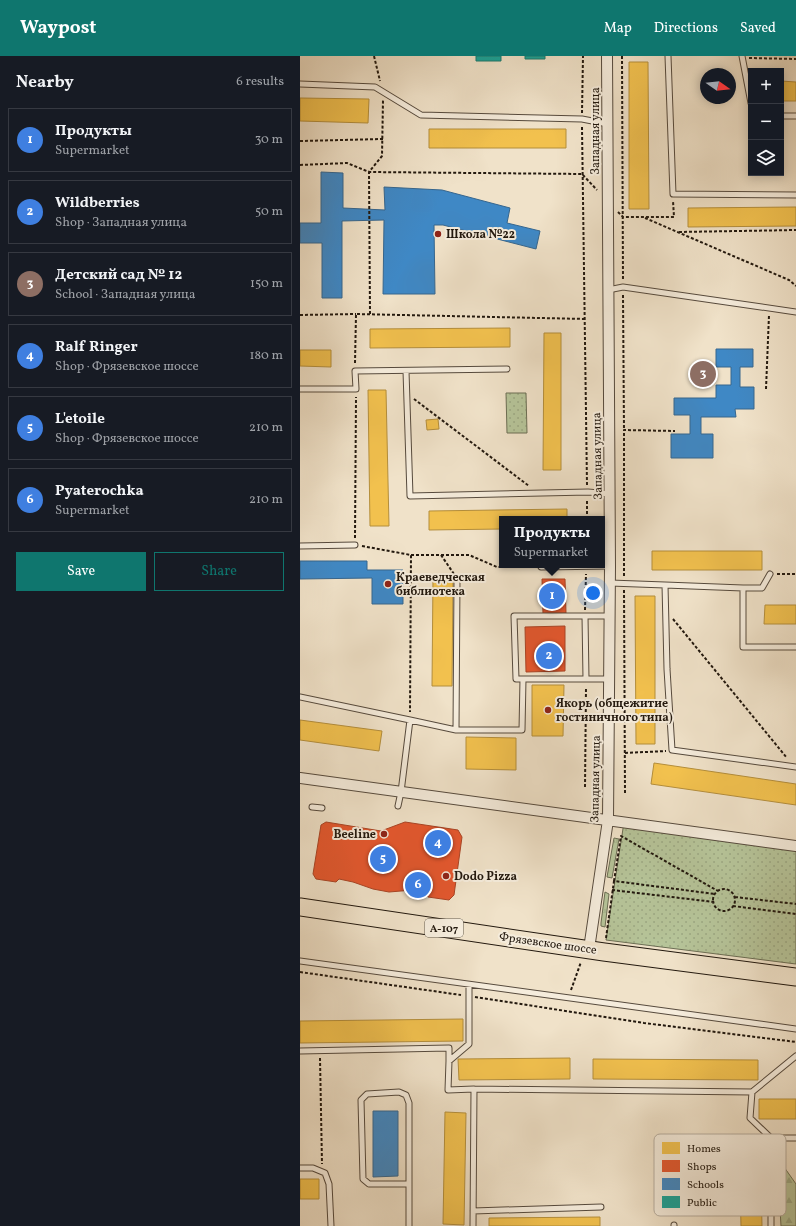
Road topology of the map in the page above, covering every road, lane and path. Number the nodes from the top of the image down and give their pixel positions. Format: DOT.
graph roads {
  1 [pos="374,56"];
  2 [pos="608,56"];
  3 [pos="622,56"];
  4 [pos="668,56"];
  5 [pos="742,57"];
  6 [pos="796,59"];
  7 [pos="300,84"];
  8 [pos="748,88"];
  9 [pos="383,91"];
  10 [pos="784,116"];
  11 [pos="796,116"];
  12 [pos="608,124"];
  13 [pos="383,139"];
  14 [pos="300,141"];
  15 [pos="300,165"];
  16 [pos="369,172"];
  17 [pos="673,194"];
  18 [pos="796,195"];
  19 [pos="623,217"];
  20 [pos="644,217"];
  21 [pos="796,230"];
  22 [pos="678,232"];
  23 [pos="796,286"];
  24 [pos="623,287"];
  25 [pos="608,290"];
  26 [pos="770,307"];
  27 [pos="796,312"];
  28 [pos="356,314"];
  29 [pos="370,314"];
  30 [pos="300,315"];
  31 [pos="586,319"];
  32 [pos="507,370"];
  33 [pos="355,371"];
  34 [pos="406,371"];
  35 [pos="300,389"];
  36 [pos="356,389"];
  37 [pos="766,389"];
  38 [pos="407,393"];
  39 [pos="624,430"];
  40 [pos="588,492"];
  41 [pos="538,493"];
  42 [pos="610,494"];
  43 [pos="587,516"];
  44 [pos="355,545"];
  45 [pos="300,546"];
  46 [pos="411,555"];
  47 [pos="441,555"];
  48 [pos="605,566"];
  49 [pos="610,566"];
  50 [pos="499,567"];
  51 [pos="586,568"];
  52 [pos="770,574"];
  53 [pos="796,574"];
  54 [pos="457,579"];
  55 [pos="610,583"];
  56 [pos="665,585"];
  57 [pos="743,588"];
  58 [pos="665,609"];
  59 [pos="585,616"];
  60 [pos="610,616"];
  61 [pos="796,646"];
  62 [pos="523,679"];
  63 [pos="586,679"];
  64 [pos="610,679"];
  65 [pos="300,697"];
  66 [pos="410,720"];
  67 [pos="456,730"];
  68 [pos="672,750"];
  69 [pos="625,753"];
  70 [pos="795,767"];
  71 [pos="300,778"];
  72 [pos="585,787"];
  73 [pos="401,792"];
  74 [pos="398,806"];
  75 [pos="312,807"];
  76 [pos="322,808"];
  77 [pos="608,820"];
  78 [pos="796,846"];
  79 [pos="614,881"];
  80 [pos="612,890"];
  81 [pos="718,891"];
  82 [pos="716,894"];
  83 [pos="735,897"];
  84 [pos="714,902"];
  85 [pos="796,904"];
  86 [pos="733,906"];
  87 [pos="300,907"];
  88 [pos="796,914"];
  89 [pos="606,940"];
  90 [pos="585,956"];
  91 [pos="300,961"];
  92 [pos="300,972"];
  93 [pos="796,977"];
  94 [pos="469,985"];
  95 [pos="469,996"];
  96 [pos="568,998"];
  97 [pos="796,1029"];
  98 [pos="796,1042"];
  99 [pos="300,1051"];
  100 [pos="320,1051"];
  101 [pos="796,1056"];
  102 [pos="449,1061"];
  103 [pos="474,1089"];
  104 [pos="752,1092"];
  105 [pos="767,1134"];
  106 [pos="300,1168"];
  107 [pos="322,1172"];
  108 [pos="409,1184"];
  109 [pos="601,1207"];
  110 [pos="473,1211"];
  111 [pos="331,1226"];
  112 [pos="409,1226"];
  113 [pos="473,1226"];
  1 -- 9 [label="path"];
  2 -- 12 [label="street, Западная улица"];
  3 -- 19 [label="path"];
  4 -- 17 [label="lane"];
  5 -- 6 [label="path"];
  5 -- 8 [label="lane"];
  7 -- 9 [label="lane"];
  9 -- 12 [label="lane"];
  9 -- 13 [label="path"];
  10 -- 11 [label="lane"];
  12 -- 25 [label="street, Западная улица"];
  13 -- 14 [label="path"];
  13 -- 16 [label="path"];
  15 -- 16 [label="path"];
  16 -- 29 [label="path"];
  16 -- 31 [label="path"];
  17 -- 18 [label="lane"];
  17 -- 20 [label="path"];
  19 -- 20 [label="path"];
  19 -- 24 [label="path"];
  20 -- 22 [label="path"];
  21 -- 22 [label="path"];
  22 -- 23 [label="path"];
  24 -- 25 [label="lane"];
  24 -- 26 [label="lane"];
  24 -- 39 [label="path"];
  25 -- 42 [label="street, Западная улица"];
  26 -- 27 [label="lane"];
  26 -- 37 [label="path"];
  28 -- 29 [label="path"];
  28 -- 30 [label="path"];
  28 -- 33 [label="path"];
  29 -- 31 [label="path"];
  31 -- 40 [label="path"];
  32 -- 34 [label="lane"];
  33 -- 34 [label="lane"];
  33 -- 36 [label="lane"];
  34 -- 38 [label="lane"];
  35 -- 36 [label="lane"];
  36 -- 44 [label="path"];
  38 -- 41 [label="path"];
  38 -- 41 [label="lane"];
  40 -- 41 [label="lane"];
  40 -- 42 [label="lane"];
  40 -- 43 [label="path"];
  42 -- 49 [label="street, Западная улица"];
  44 -- 45 [label="lane"];
  44 -- 46 [label="path"];
  46 -- 47 [label="path"];
  46 -- 66 [label="path"];
  47 -- 50 [label="path"];
  47 -- 54 [label="path"];
  48 -- 49 [label="lane"];
  49 -- 55 [label="street, Западная улица"];
  51 -- 59 [label="path"];
  52 -- 53 [label="path"];
  52 -- 57 [label="lane"];
  54 -- 67 [label="lane"];
  55 -- 56 [label="lane"];
  55 -- 60 [label="street, Западная улица"];
  56 -- 57 [label="lane"];
  56 -- 58 [label="lane"];
  57 -- 61 [label="lane"];
  58 -- 68 [label="lane"];
  58 -- 70 [label="path"];
  59 -- 60 [label="lane"];
  59 -- 62 [label="lane"];
  59 -- 63 [label="lane"];
  60 -- 64 [label="street, Западная улица"];
  62 -- 63 [label="lane"];
  62 -- 67 [label="lane"];
  63 -- 64 [label="lane"];
  63 -- 72 [label="path"];
  64 -- 77 [label="street, Западная улица"];
  65 -- 66 [label="lane"];
  66 -- 67 [label="lane"];
  66 -- 73 [label="lane"];
  68 -- 69 [label="path"];
  68 -- 70 [label="lane"];
  71 -- 73 [label="street"];
  73 -- 74 [label="lane"];
  73 -- 77 [label="street"];
  75 -- 76 [label="lane"];
  77 -- 78 [label="street"];
  77 -- 90 [label="street, Западная улица"];
  79 -- 80 [label="path"];
  79 -- 81 [label="path"];
  79 -- 82 [label="path"];
  80 -- 84 [label="path"];
  80 -- 89 [label="path"];
  81 -- 82 [label="path"];
  81 -- 83 [label="path"];
  82 -- 84 [label="path"];
  83 -- 85 [label="path"];
  83 -- 86 [label="path"];
  84 -- 86 [label="path"];
  86 -- 88 [label="path"];
  87 -- 90 [label="highway, Фрязевское шоссе / А-107"];
  90 -- 93 [label="highway, Фрязевское шоссе / А-107"];
  90 -- 96 [label="path"];
  91 -- 94 [label="lane"];
  92 -- 95 [label="path"];
  94 -- 95 [label="lane"];
  94 -- 96 [label="lane"];
  95 -- 98 [label="path"];
  95 -- 102 [label="lane"];
  96 -- 97 [label="lane"];
  99 -- 100 [label="lane"];
  100 -- 102 [label="lane"];
  100 -- 107 [label="path"];
  101 -- 104 [label="lane"];
  102 -- 103 [label="lane"];
  103 -- 104 [label="lane"];
  103 -- 110 [label="lane"];
  104 -- 105 [label="lane"];
  106 -- 107 [label="lane"];
  107 -- 111 [label="lane"];
  108 -- 108 [label="lane"];
  108 -- 112 [label="lane"];
  109 -- 110 [label="lane"];
  110 -- 113 [label="lane"];
}
